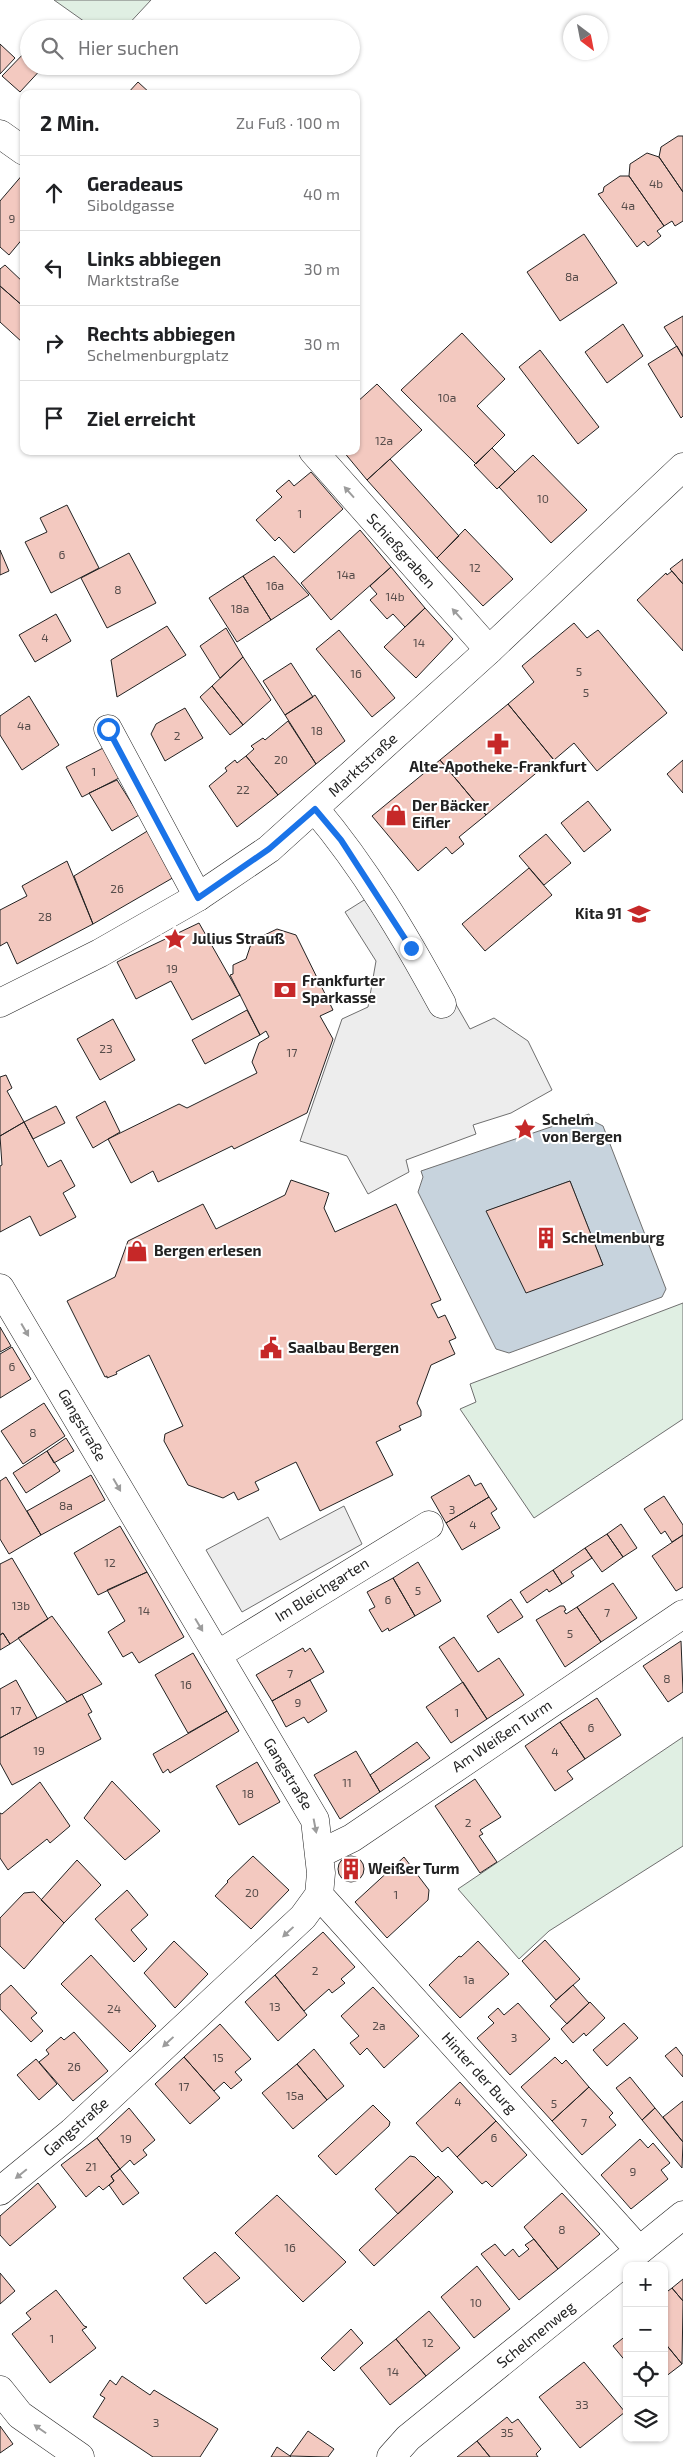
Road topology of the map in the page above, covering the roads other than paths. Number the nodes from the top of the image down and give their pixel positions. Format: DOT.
graph roads {
  1 [pos="0,134"];
  2 [pos="20,148"];
  3 [pos="317,455"];
  4 [pos="683,467"];
  5 [pos="489,650"];
  6 [pos="108,729"];
  7 [pos="315,809"];
  8 [pos="198,898"];
  9 [pos="0,1003"];
  10 [pos="442,1004"];
  11 [pos="0,1288"];
  12 [pos="429,1525"];
  13 [pos="683,1614"];
  14 [pos="217,1655"];
  15 [pos="319,1854"];
  16 [pos="319,1895"];
  17 [pos="0,2191"];
  18 [pos="683,2215"];
  19 [pos="639,2250"];
  20 [pos="0,2390"];
  21 [pos="80,2457"];
  22 [pos="391,2457"];
  1 -- 2 [label="street"];
  5 -- 3 [label="street, Schießgraben, one-way"];
  4 -- 5 [label="street, Marktstraße"];
  5 -- 7 [label="street, Marktstraße"];
  6 -- 8 [label="street"];
  7 -- 8 [label="street, Marktstraße"];
  7 -- 10 [label="street"];
  8 -- 9 [label="street, Marktstraße"];
  11 -- 14 [label="street, Gangstraße, one-way"];
  12 -- 14 [label="street, Im Bleichgarten"];
  13 -- 15 [label="street, Am Weißen Turm"];
  14 -- 15 [label="street, Gangstraße, one-way"];
  15 -- 16 [label="street, Gangstraße"];
  16 -- 17 [label="street, Gangstraße, one-way"];
  16 -- 19 [label="street, Hinter der Burg"];
  18 -- 19 [label="street, Schelmenweg"];
  19 -- 22 [label="street, Schelmenweg"];
  21 -- 20 [label="street, one-way"];
}
